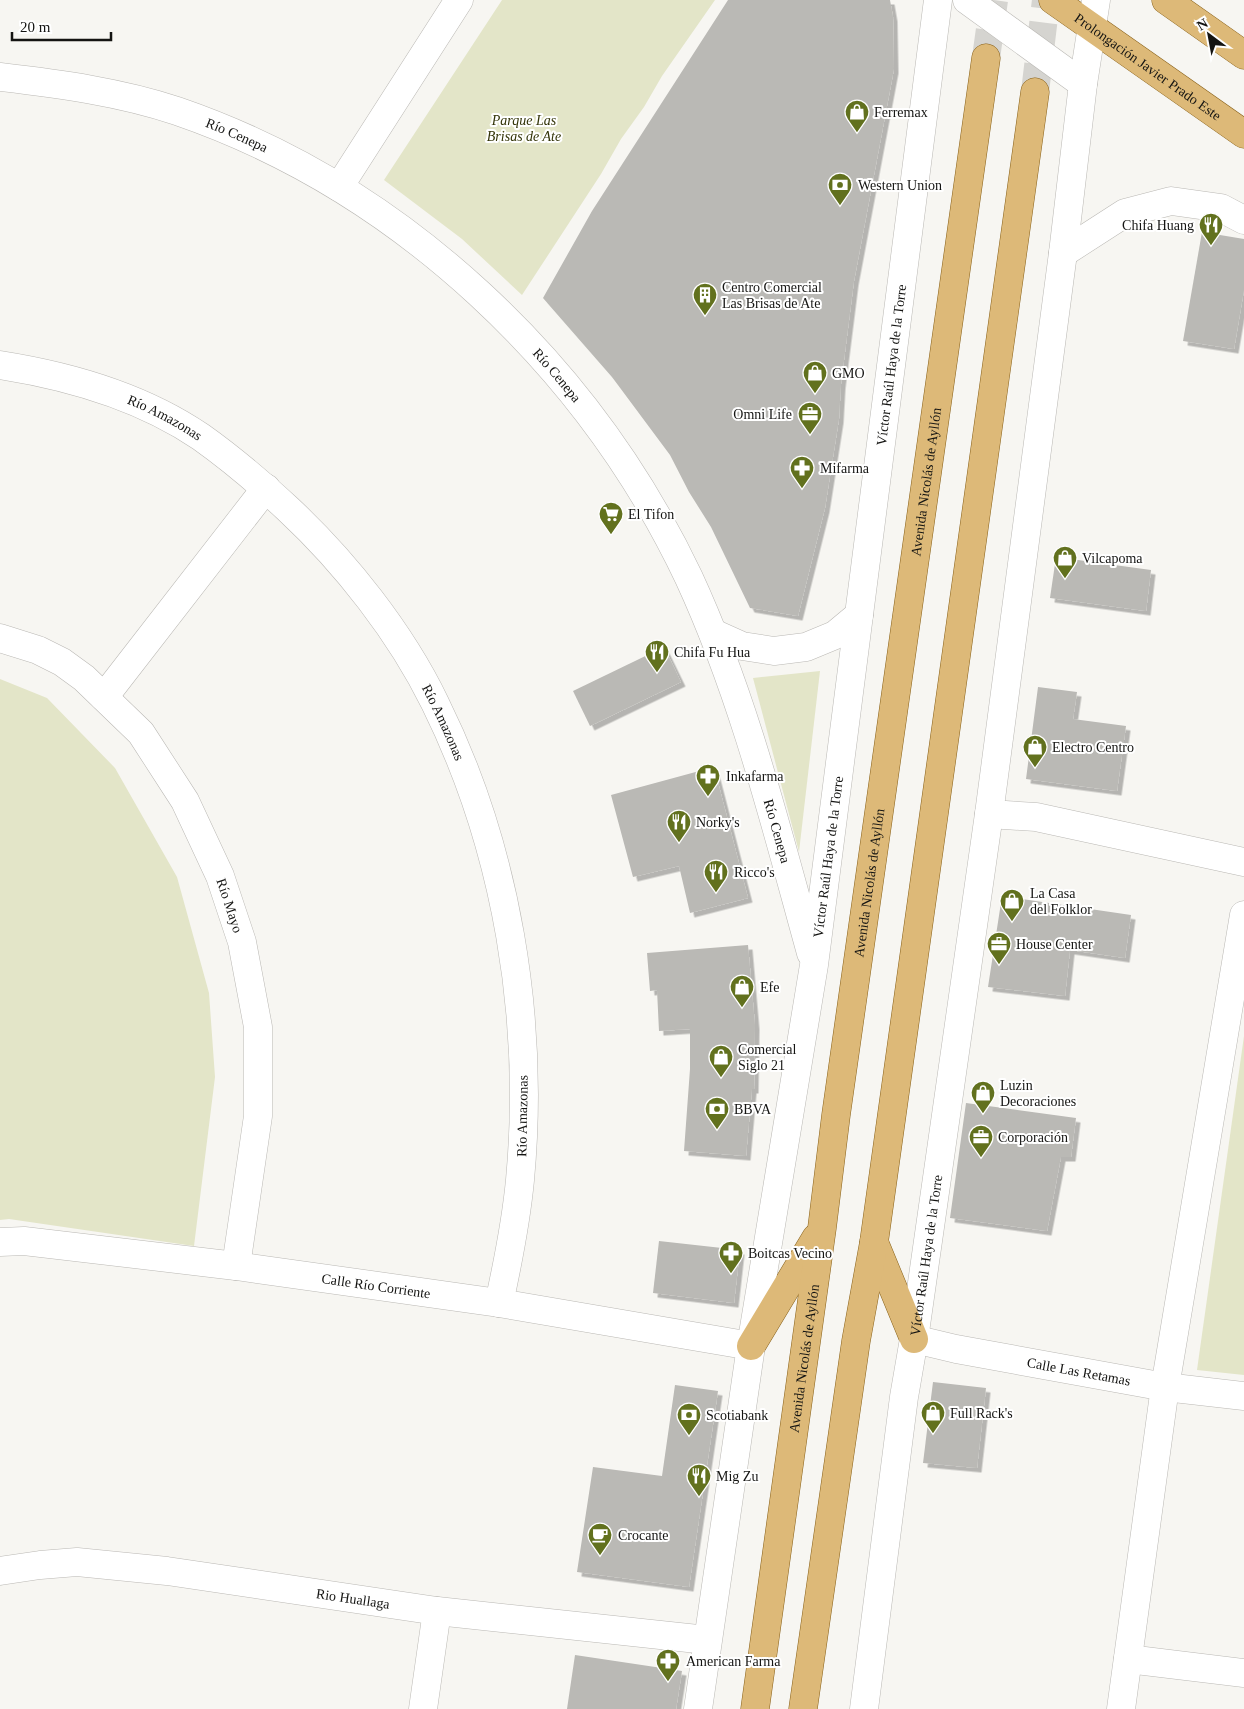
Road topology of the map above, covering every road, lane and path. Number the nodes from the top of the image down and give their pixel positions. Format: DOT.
graph roads {
  1 [pos="459,0"];
  2 [pos="938,0"];
  3 [pos="967,0"];
  4 [pos="1053,0"];
  5 [pos="1096,0"];
  6 [pos="1166,0"];
  7 [pos="1092,27"];
  8 [pos="1244,56"];
  9 [pos="986,58"];
  10 [pos="0,77"];
  11 [pos="1083,84"];
  12 [pos="1034,92"];
  13 [pos="1244,134"];
  14 [pos="339,187"];
  15 [pos="1244,220"];
  16 [pos="1063,253"];
  17 [pos="0,365"];
  18 [pos="266,488"];
  19 [pos="859,615"];
  20 [pos="713,634"];
  21 [pos="0,638"];
  22 [pos="104,696"];
  23 [pos="989,814"];
  24 [pos="1244,862"];
  25 [pos="1244,915"];
  26 [pos="814,965"];
  27 [pos="822,1228"];
  28 [pos="0,1242"];
  29 [pos="874,1242"];
  30 [pos="236,1266"];
  31 [pos="499,1304"];
  32 [pos="914,1339"];
  33 [pos="751,1346"];
  34 [pos="1165,1387"];
  35 [pos="1244,1396"];
  36 [pos="0,1571"];
  37 [pos="437,1611"];
  38 [pos="707,1640"];
  39 [pos="1128,1659"];
  40 [pos="1244,1673"];
  41 [pos="423,1709"];
  42 [pos="698,1709"];
  43 [pos="755,1709"];
  44 [pos="803,1709"];
  45 [pos="864,1709"];
  46 [pos="1121,1709"];
  1 -- 14 [label="street"];
  2 -- 19 [label="street, Víctor Raúl Haya de la Torre"];
  3 -- 11 [label="street"];
  4 -- 7 [label="main road, Prolongación Javier Prado Este"];
  5 -- 7 [label="street, Víctor Raúl Haya de la Torre"];
  6 -- 8 [label="main road"];
  7 -- 11 [label="street, Víctor Raúl Haya de la Torre"];
  7 -- 13 [label="main road, Prolongación Javier Prado Este"];
  9 -- 27 [label="main road, Avenida Nicolás de Ayllón"];
  10 -- 14 [label="street, Río Cenepa"];
  11 -- 16 [label="street, Víctor Raúl Haya de la Torre"];
  12 -- 29 [label="main road"];
  14 -- 20 [label="street, Río Cenepa"];
  15 -- 16 [label="street"];
  16 -- 23 [label="street, Víctor Raúl Haya de la Torre"];
  17 -- 18 [label="street, Río Amazonas"];
  18 -- 22 [label="street"];
  18 -- 31 [label="street, Río Amazonas"];
  19 -- 20 [label="street"];
  19 -- 26 [label="street, Víctor Raúl Haya de la Torre"];
  20 -- 26 [label="street, Río Cenepa"];
  21 -- 22 [label="street, Río Mayo"];
  22 -- 30 [label="street, Río Mayo"];
  23 -- 24 [label="street"];
  23 -- 32 [label="street, Víctor Raúl Haya de la Torre"];
  25 -- 34 [label="street"];
  26 -- 33 [label="street, Víctor Raúl Haya de la Torre"];
  27 -- 33 [label="main road"];
  27 -- 43 [label="main road, Avenida Nicolás de Ayllón"];
  28 -- 30 [label="street, Calle Río Corriente"];
  29 -- 32 [label="main road"];
  29 -- 44 [label="main road"];
  30 -- 31 [label="street, Calle Río Corriente"];
  31 -- 33 [label="street, Calle Río Corriente"];
  32 -- 34 [label="street, Calle Las Retamas"];
  32 -- 45 [label="street, Víctor Raúl Haya de la Torre"];
  33 -- 38 [label="street, Víctor Raúl Haya de la Torre"];
  34 -- 35 [label="street, Calle Las Retamas"];
  34 -- 39 [label="street"];
  36 -- 37 [label="street, Rio Huallaga"];
  37 -- 38 [label="street, Rio Huallaga"];
  37 -- 41 [label="street"];
  38 -- 42 [label="street, Víctor Raúl Haya de la Torre"];
  39 -- 40 [label="street"];
  39 -- 46 [label="street"];
}
